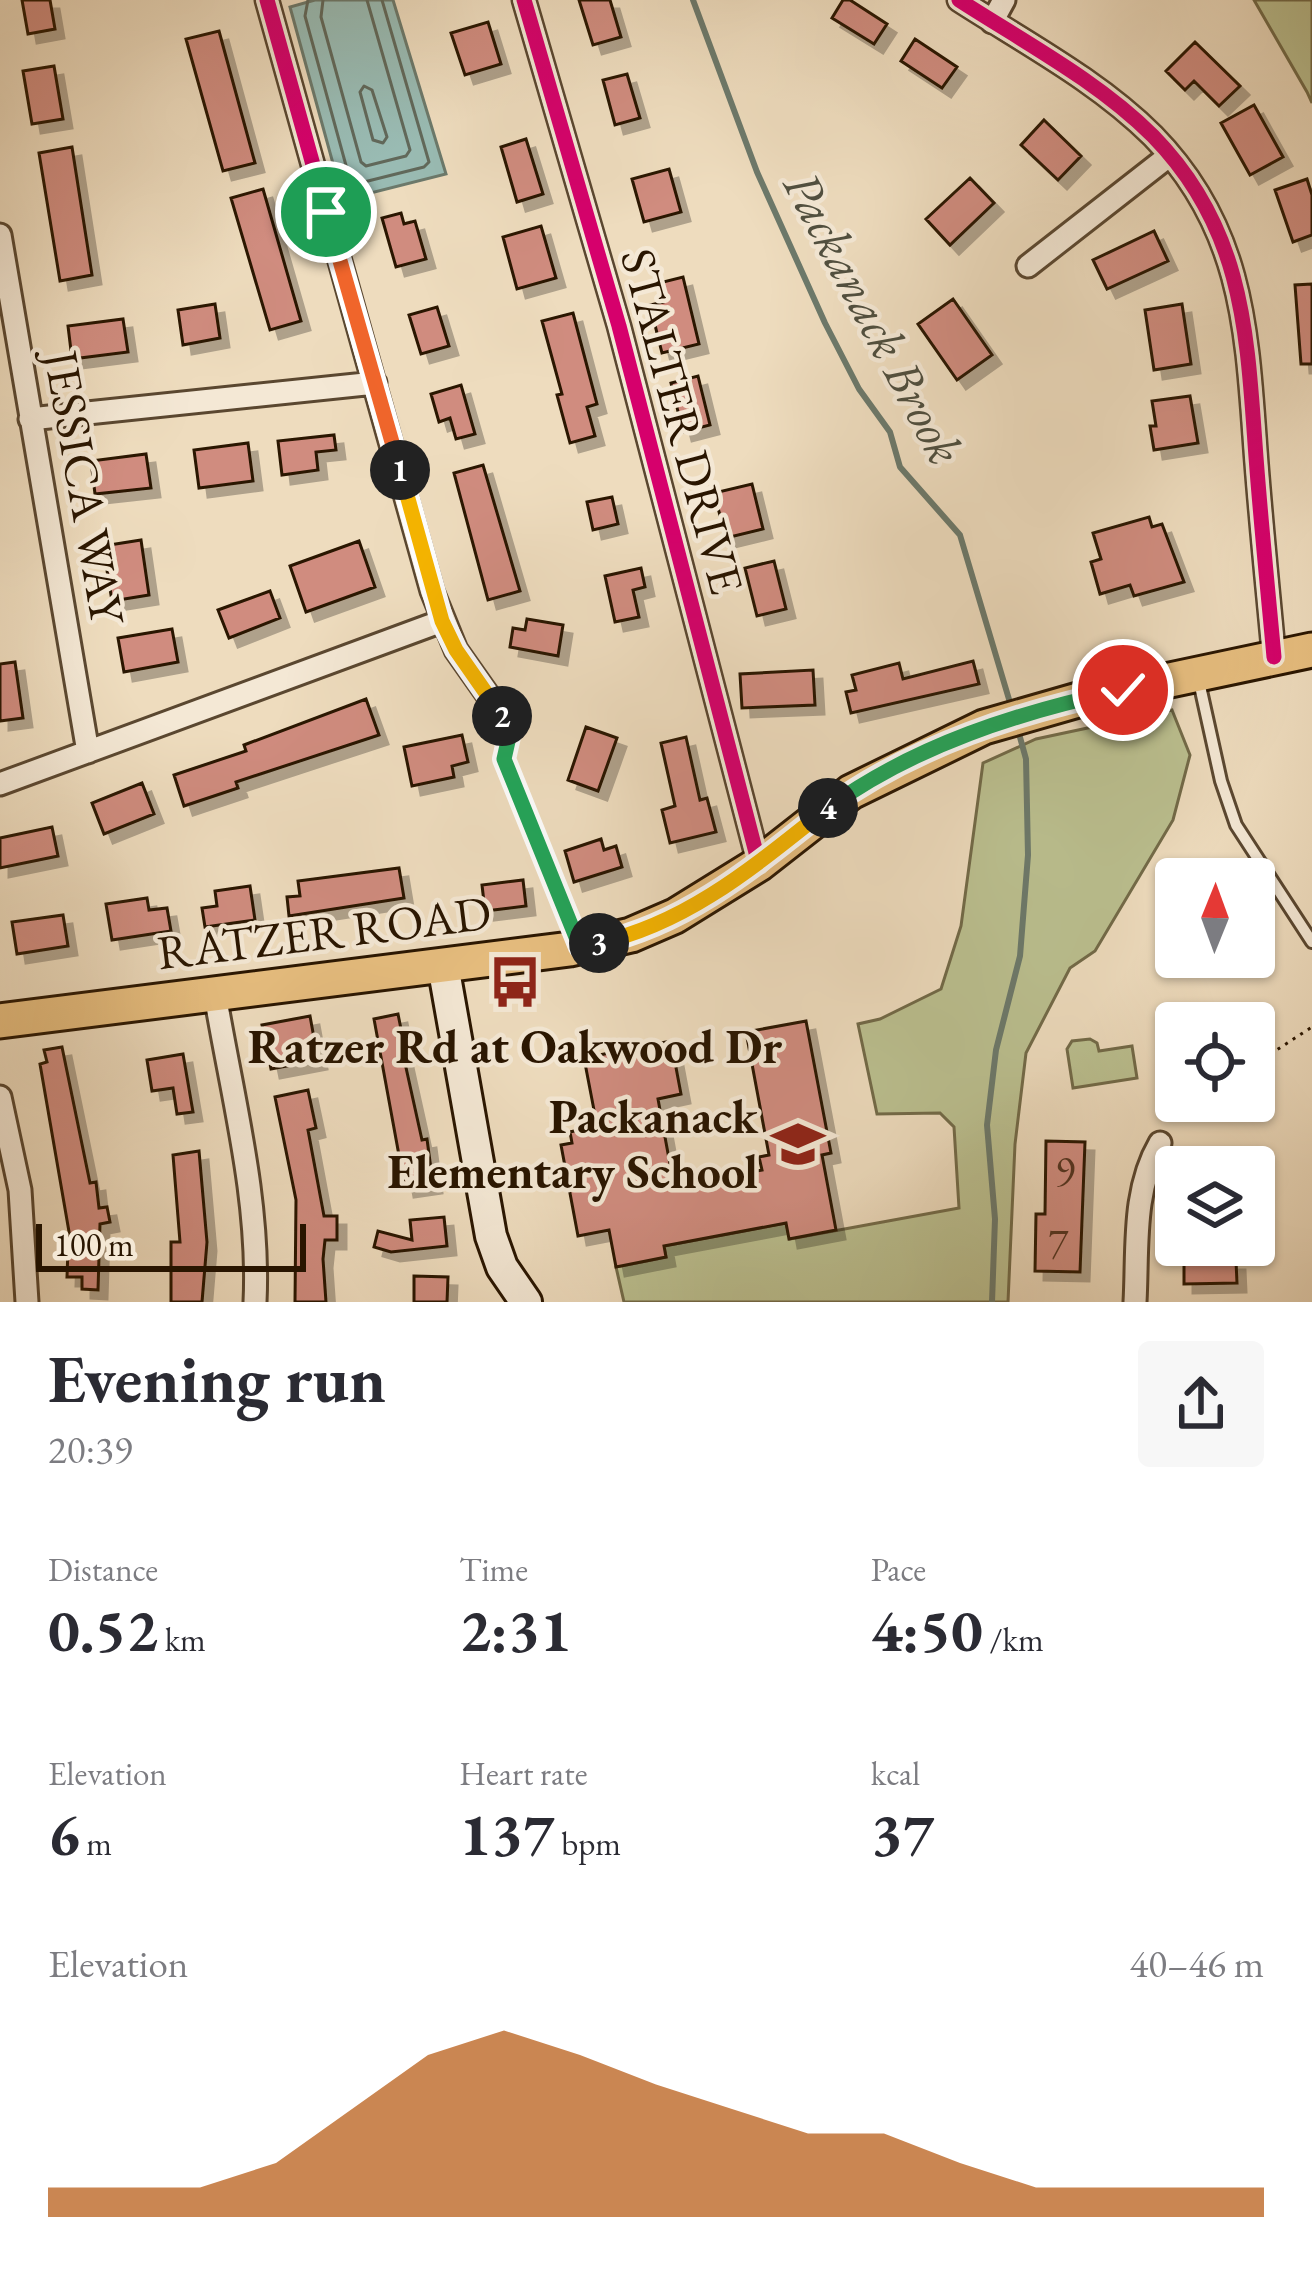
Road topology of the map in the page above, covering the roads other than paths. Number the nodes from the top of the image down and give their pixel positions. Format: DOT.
graph roads {
  1 [pos="267,0"];
  2 [pos="524,0"];
  3 [pos="959,0"];
  4 [pos="1004,0"];
  5 [pos="992,22"];
  6 [pos="1170,155"];
  7 [pos="0,235"];
  8 [pos="1028,266"];
  9 [pos="375,382"];
  10 [pos="30,418"];
  11 [pos="442,621"];
  12 [pos="1312,650"];
  13 [pos="1274,657"];
  14 [pos="1197,674"];
  15 [pos="511,728"];
  16 [pos="88,752"];
  17 [pos="0,784"];
  18 [pos="759,864"];
  19 [pos="1312,942"];
  20 [pos="442,965"];
  21 [pos="215,994"];
  22 [pos="0,1021"];
  23 [pos="0,1097"];
  24 [pos="1160,1143"];
  25 [pos="518,1298"];
  26 [pos="27,1302"];
  27 [pos="255,1302"];
  28 [pos="1136,1302"];
  1 -- 9 [label="street"];
  2 -- 18 [label="street, STALTER DRIVE"];
  3 -- 5 [label="street"];
  4 -- 5 [label="street"];
  5 -- 6 [label="street"];
  6 -- 8 [label="street"];
  6 -- 13 [label="street"];
  7 -- 10 [label="street, JESSICA WAY"];
  9 -- 10 [label="street"];
  9 -- 11 [label="street"];
  10 -- 16 [label="street, JESSICA WAY"];
  11 -- 15 [label="street"];
  11 -- 16 [label="street"];
  12 -- 13 [label="main road, RATZER ROAD"];
  13 -- 14 [label="main road, RATZER ROAD"];
  14 -- 18 [label="main road, RATZER ROAD"];
  14 -- 19 [label="lane"];
  16 -- 17 [label="street"];
  18 -- 20 [label="main road, RATZER ROAD"];
  20 -- 21 [label="main road, RATZER ROAD"];
  20 -- 25 [label="street"];
  21 -- 22 [label="main road, RATZER ROAD"];
  21 -- 27 [label="street"];
  23 -- 26 [label="street"];
  24 -- 28 [label="street"];
}
